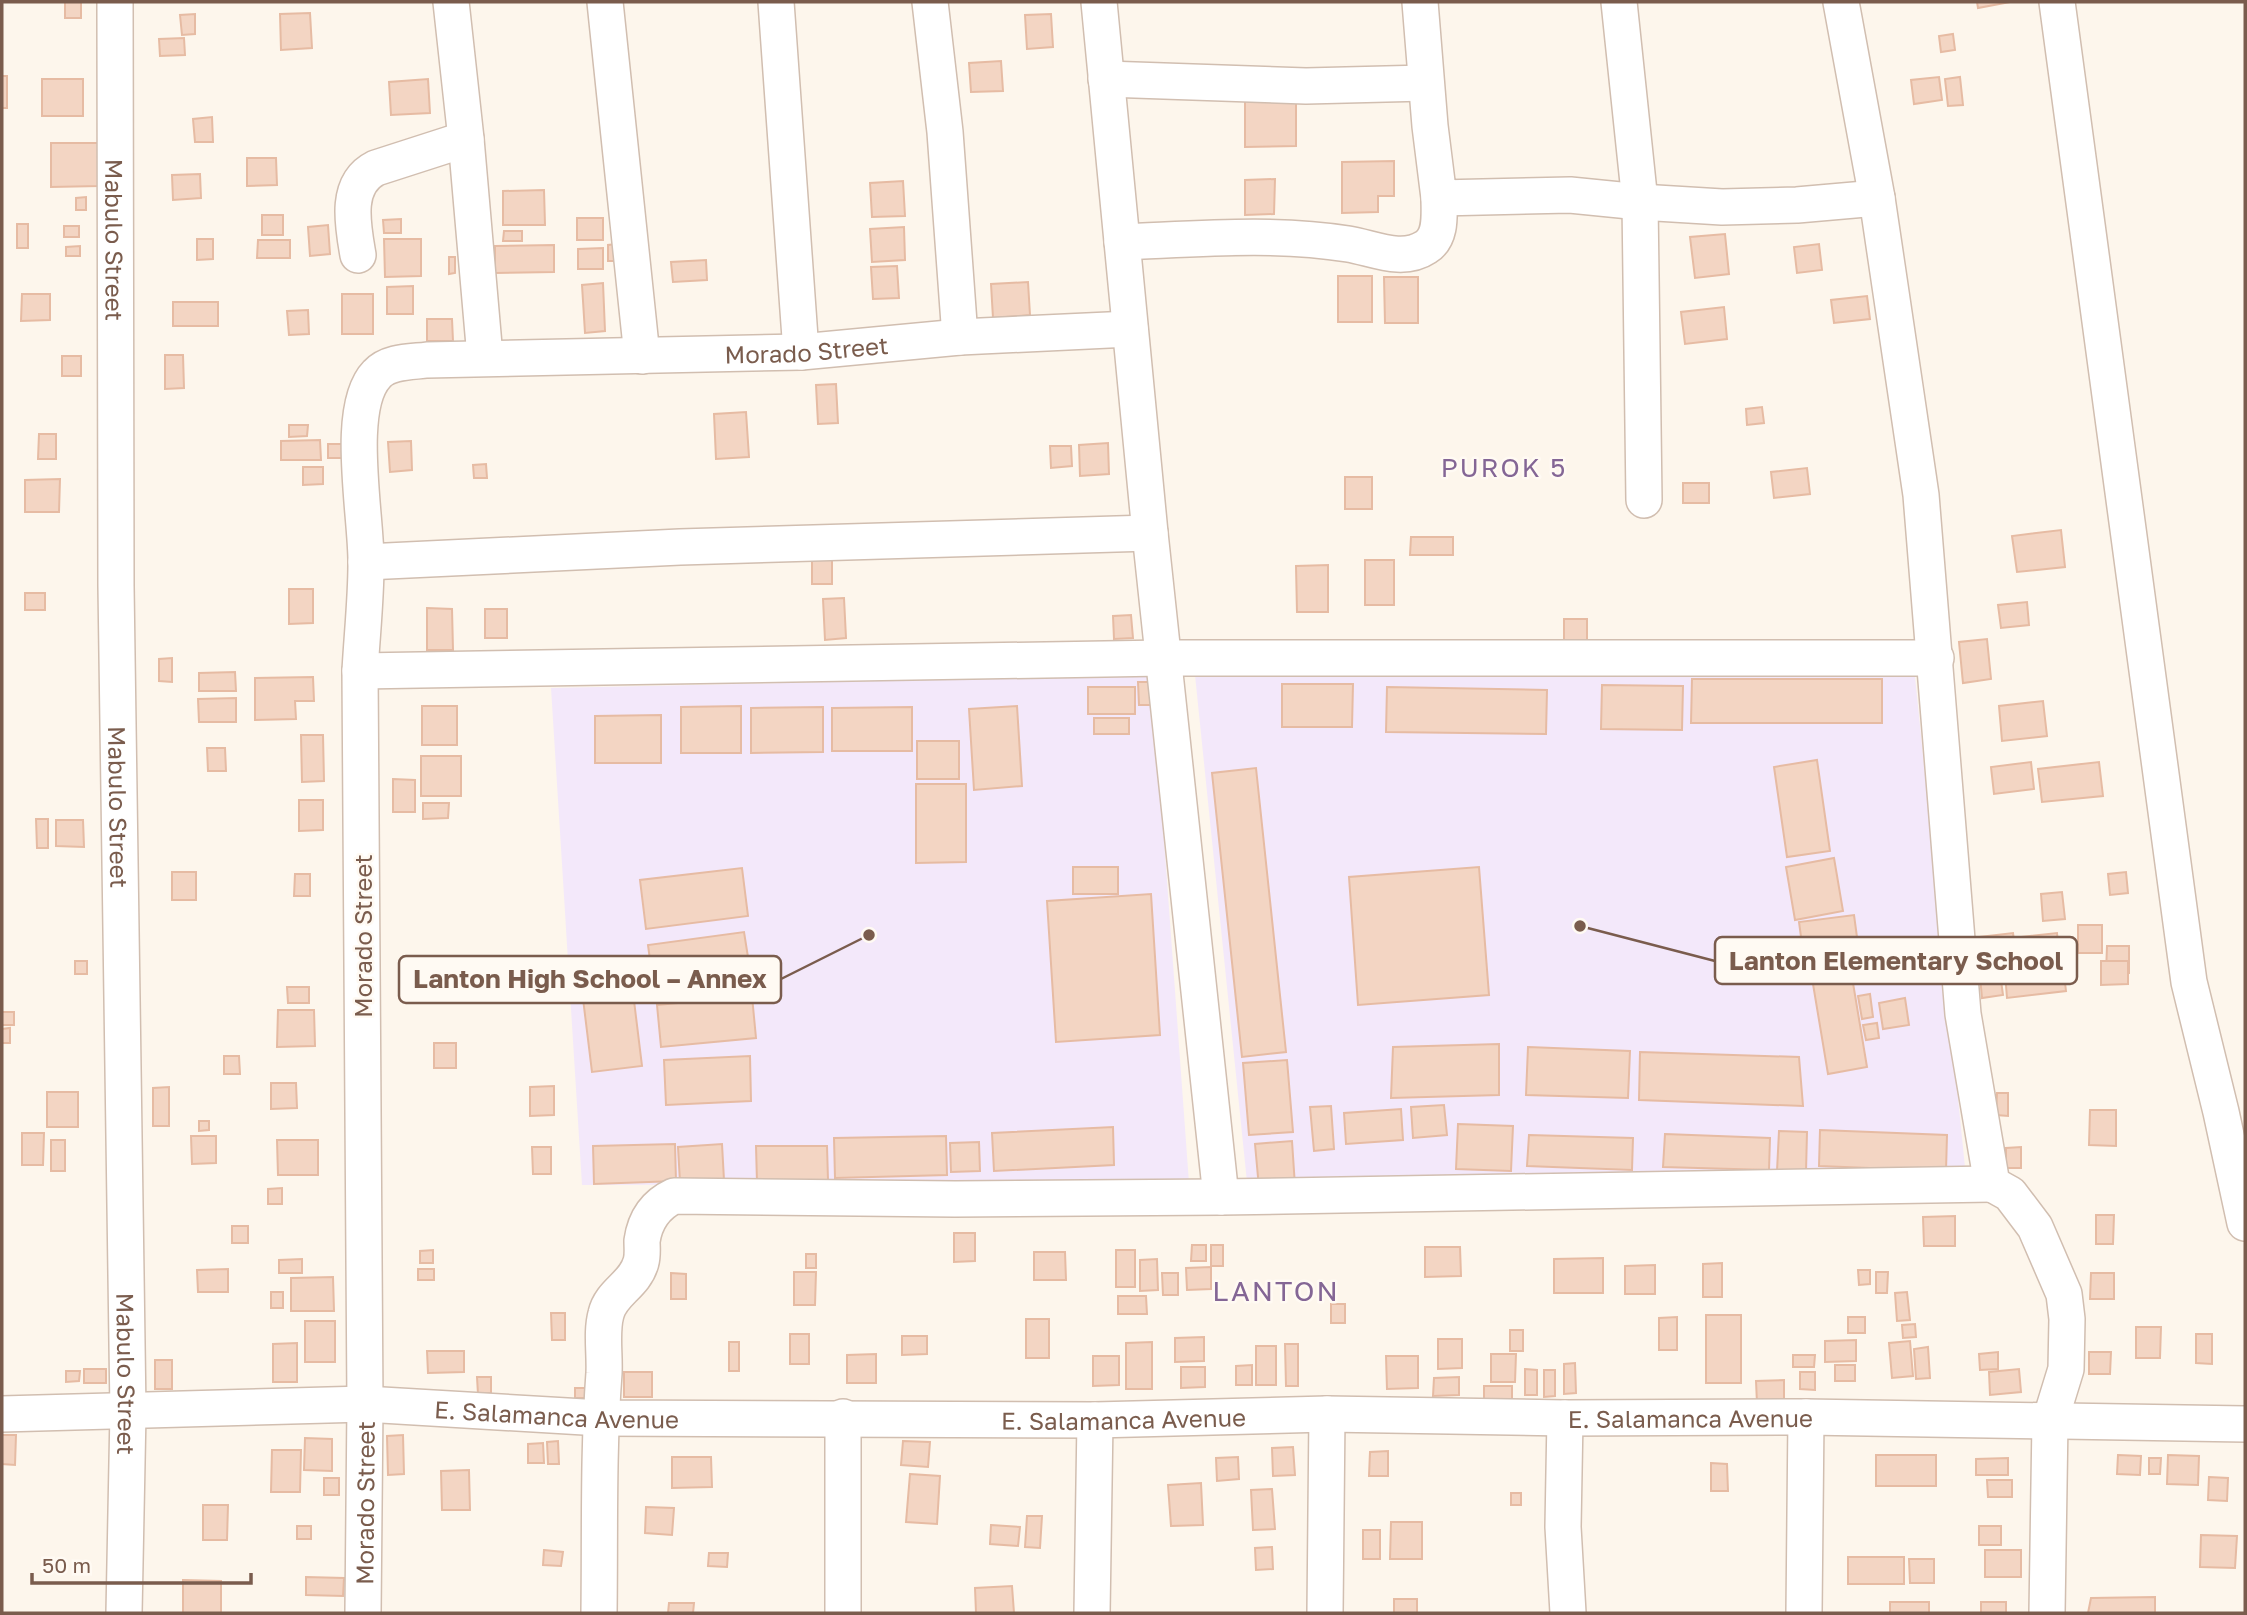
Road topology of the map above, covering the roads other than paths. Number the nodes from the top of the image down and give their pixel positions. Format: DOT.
graph roads {
  1 [pos="115,2"];
  2 [pos="451,2"];
  3 [pos="605,2"];
  4 [pos="776,2"];
  5 [pos="930,2"];
  6 [pos="1099,2"];
  7 [pos="1420,2"];
  8 [pos="1619,2"];
  9 [pos="1841,2"];
  10 [pos="2057,2"];
  11 [pos="1106,79"];
  12 [pos="1426,83"];
  13 [pos="466,139"];
  14 [pos="1438,198"];
  15 [pos="1877,198"];
  16 [pos="1640,202"];
  17 [pos="1122,242"];
  18 [pos="358,256"];
  19 [pos="1130,328"];
  20 [pos="960,337"];
  21 [pos="801,352"];
  22 [pos="642,356"];
  23 [pos="485,357"];
  24 [pos="1644,500"];
  25 [pos="1150,533"];
  26 [pos="366,562"];
  27 [pos="1164,658"];
  28 [pos="1936,658"];
  29 [pos="360,671"];
  30 [pos="1992,1184"];
  31 [pos="1221,1197"];
  32 [pos="2245,1223"];
  33 [pos="365,1404"];
  34 [pos="128,1412"];
  35 [pos="1327,1414"];
  36 [pos="2,1415"];
  37 [pos="843,1417"];
  38 [pos="1806,1417"];
  39 [pos="601,1418"];
  40 [pos="1565,1418"];
  41 [pos="1095,1420"];
  42 [pos="2050,1421"];
  43 [pos="2245,1424"];
  44 [pos="124,1613"];
  45 [pos="363,1613"];
  46 [pos="600,1613"];
  47 [pos="843,1613"];
  48 [pos="1091,1613"];
  49 [pos="1325,1613"];
  50 [pos="1568,1613"];
  51 [pos="1804,1613"];
  52 [pos="2047,1613"];
  1 -- 34 [label="street, Mabulo Street"];
  2 -- 13 [label="street"];
  3 -- 22 [label="street"];
  4 -- 21 [label="street"];
  5 -- 20 [label="street"];
  6 -- 11 [label="street"];
  7 -- 12 [label="street"];
  8 -- 16 [label="street"];
  9 -- 15 [label="street"];
  10 -- 32 [label="street"];
  11 -- 12 [label="street"];
  11 -- 17 [label="street"];
  12 -- 14 [label="street"];
  13 -- 18 [label="street"];
  13 -- 23 [label="street"];
  14 -- 16 [label="street"];
  14 -- 17 [label="street"];
  15 -- 16 [label="street"];
  15 -- 28 [label="street"];
  16 -- 24 [label="street"];
  17 -- 19 [label="street"];
  19 -- 20 [label="street, Morado Street"];
  19 -- 25 [label="street"];
  20 -- 21 [label="street, Morado Street"];
  21 -- 22 [label="street, Morado Street"];
  22 -- 23 [label="street, Morado Street"];
  23 -- 26 [label="street, Morado Street"];
  25 -- 26 [label="street"];
  25 -- 27 [label="street"];
  26 -- 29 [label="street, Morado Street"];
  27 -- 28 [label="street"];
  27 -- 29 [label="street"];
  27 -- 31 [label="street"];
  28 -- 30 [label="street"];
  29 -- 33 [label="street, Morado Street"];
  30 -- 31 [label="street"];
  30 -- 42 [label="street"];
  31 -- 39 [label="street"];
  33 -- 34 [label="street, E. Salamanca Avenue"];
  33 -- 39 [label="street, E. Salamanca Avenue"];
  33 -- 45 [label="street, Morado Street"];
  34 -- 36 [label="street, E. Salamanca Avenue"];
  34 -- 44 [label="street, Mabulo Street"];
  35 -- 40 [label="street, E. Salamanca Avenue"];
  35 -- 41 [label="street, E. Salamanca Avenue"];
  35 -- 49 [label="street"];
  37 -- 39 [label="street, E. Salamanca Avenue"];
  37 -- 41 [label="street, E. Salamanca Avenue"];
  37 -- 47 [label="street"];
  38 -- 40 [label="street, E. Salamanca Avenue"];
  38 -- 42 [label="street, E. Salamanca Avenue"];
  38 -- 51 [label="street"];
  39 -- 46 [label="street"];
  40 -- 50 [label="street"];
  41 -- 48 [label="street"];
  42 -- 43 [label="street, E. Salamanca Avenue"];
  42 -- 52 [label="street"];
}
